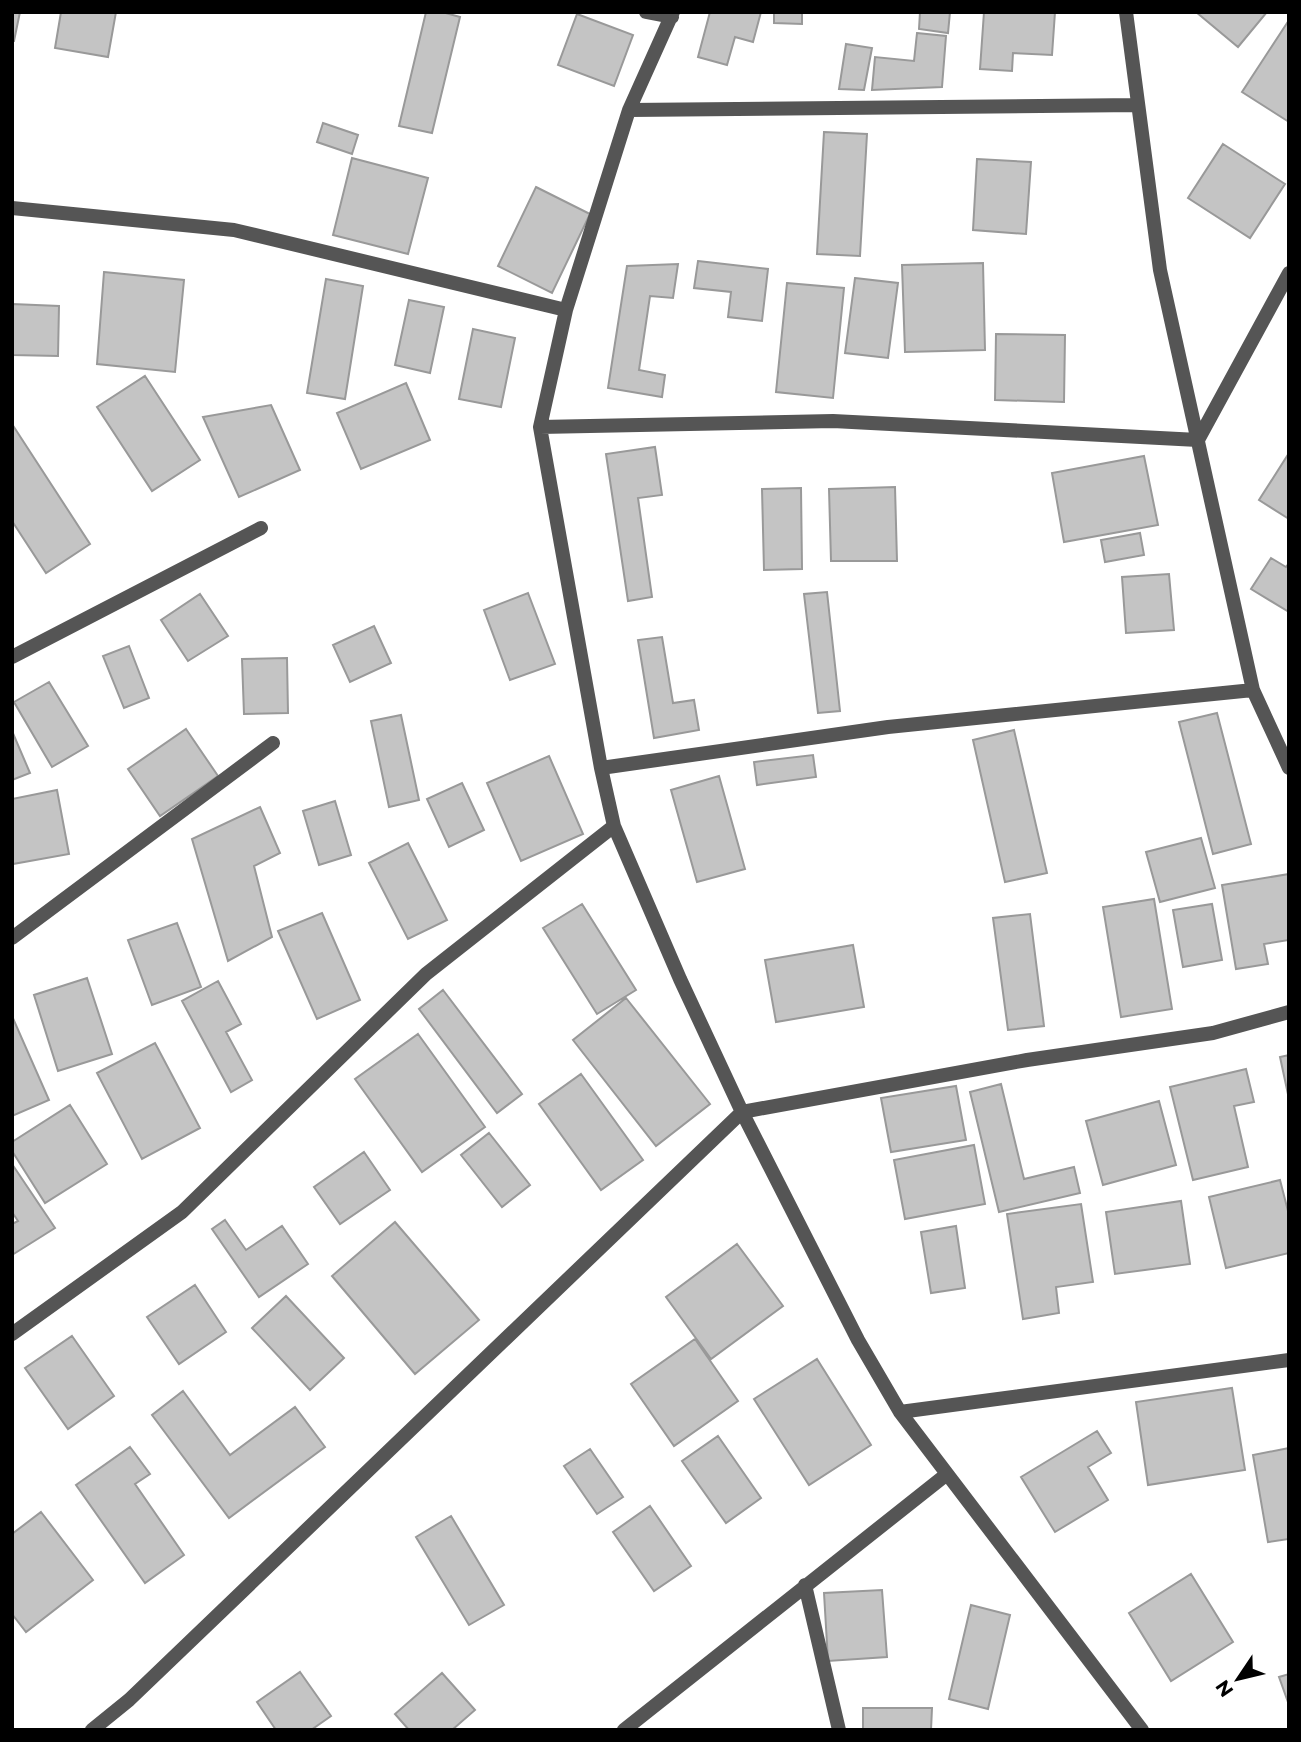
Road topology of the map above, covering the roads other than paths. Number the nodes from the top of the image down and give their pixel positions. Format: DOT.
graph roads {
  1 [pos="646,12"];
  2 [pos="1126,12"];
  3 [pos="672,15"];
  4 [pos="1138,105"];
  5 [pos="629,110"];
  6 [pos="12,208"];
  7 [pos="1289,273"];
  8 [pos="566,310"];
  9 [pos="540,427"];
  10 [pos="1198,440"];
  11 [pos="261,528"];
  12 [pos="12,657"];
  13 [pos="1254,690"];
  14 [pos="273,743"];
  15 [pos="601,768"];
  16 [pos="1289,768"];
  17 [pos="614,826"];
  18 [pos="12,938"];
  19 [pos="1289,1012"];
  20 [pos="742,1112"];
  21 [pos="12,1334"];
  22 [pos="1289,1360"];
  23 [pos="900,1412"];
  24 [pos="947,1474"];
  25 [pos="805,1585"];
  26 [pos="92,1730"];
  27 [pos="624,1730"];
  28 [pos="839,1730"];
  29 [pos="1142,1730"];
  1 -- 3 [label="street"];
  2 -- 4 [label="street"];
  3 -- 5 [label="street"];
  4 -- 5 [label="street"];
  4 -- 10 [label="street"];
  5 -- 8 [label="street"];
  6 -- 8 [label="street"];
  7 -- 10 [label="street"];
  8 -- 9 [label="street"];
  9 -- 10 [label="street"];
  9 -- 15 [label="street"];
  10 -- 13 [label="street"];
  11 -- 12 [label="street"];
  13 -- 15 [label="street"];
  13 -- 16 [label="street"];
  14 -- 18 [label="street"];
  15 -- 17 [label="street"];
  17 -- 20 [label="street"];
  17 -- 21 [label="street"];
  19 -- 20 [label="street"];
  20 -- 23 [label="street"];
  20 -- 26 [label="street"];
  22 -- 23 [label="street"];
  23 -- 24 [label="street"];
  24 -- 25 [label="street"];
  24 -- 29 [label="street"];
  25 -- 27 [label="street"];
  25 -- 28 [label="street"];
}
